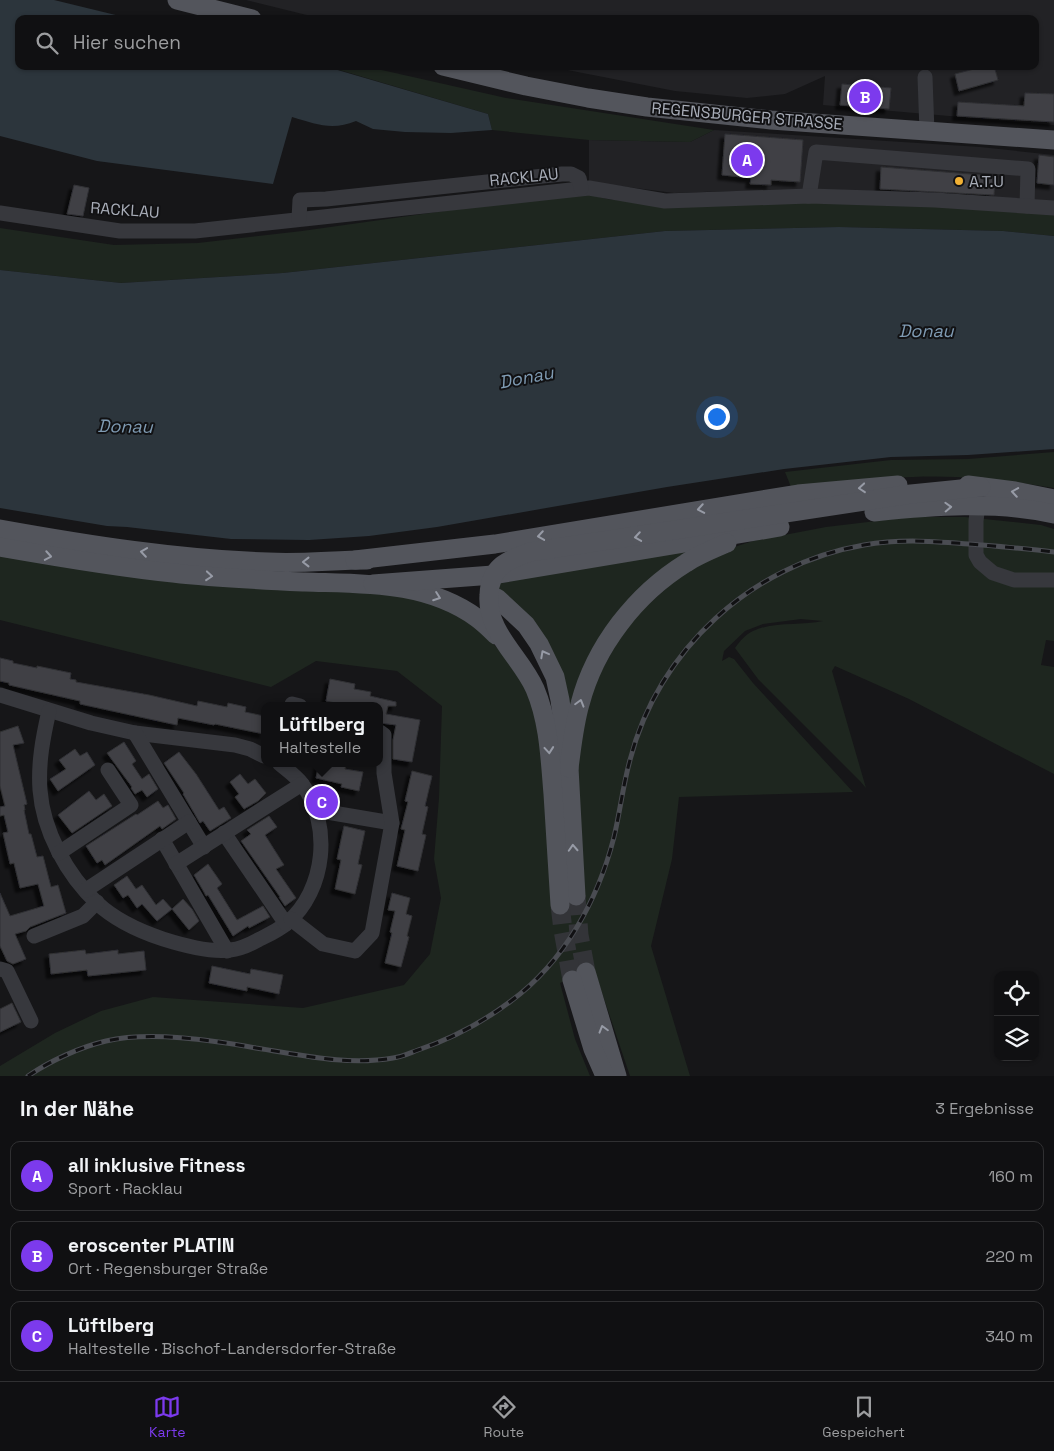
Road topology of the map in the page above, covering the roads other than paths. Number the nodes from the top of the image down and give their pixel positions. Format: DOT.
graph roads {
  1 [pos="177,0"];
  2 [pos="236,15"];
  3 [pos="460,70"];
  4 [pos="925,77"];
  5 [pos="927,132"];
  6 [pos="1054,140"];
  7 [pos="810,196"];
  8 [pos="1027,206"];
  9 [pos="1054,208"];
  10 [pos="0,213"];
  11 [pos="981,487"];
  12 [pos="1054,499"];
  13 [pos="978,506"];
  14 [pos="1054,514"];
  15 [pos="778,528"];
  16 [pos="0,529"];
  17 [pos="0,547"];
  18 [pos="355,560"];
  19 [pos="445,570"];
  20 [pos="493,575"];
  21 [pos="1054,580"];
  22 [pos="373,584"];
  23 [pos="497,598"];
  24 [pos="505,643"];
  25 [pos="0,696"];
  26 [pos="50,711"];
  27 [pos="135,733"];
  28 [pos="383,734"];
  29 [pos="261,754"];
  30 [pos="283,767"];
  31 [pos="569,768"];
  32 [pos="108,770"];
  33 [pos="302,784"];
  34 [pos="315,810"];
  35 [pos="190,822"];
  36 [pos="392,823"];
  37 [pos="224,833"];
  38 [pos="162,840"];
  39 [pos="204,846"];
  40 [pos="59,853"];
  41 [pos="176,864"];
  42 [pos="86,890"];
  43 [pos="96,902"];
  44 [pos="289,921"];
  45 [pos="34,936"];
  46 [pos="227,951"];
  47 [pos="0,969"];
  48 [pos="30,1021"];
  49 [pos="605,1076"];
  50 [pos="617,1076"];
  1 -- 2 [label="main road"];
  3 -- 5 [label="main road, REGENSBURGER STRASSE"];
  4 -- 5 [label="street"];
  5 -- 6 [label="main road, REGENSBURGER STRASSE"];
  7 -- 8 [label="street, RACKLAU"];
  7 -- 8 [label="street"];
  7 -- 10 [label="street, RACKLAU"];
  8 -- 9 [label="street, RACKLAU"];
  12 -- 11 [label="main road, one-way"];
  11 -- 13 [label="street"];
  11 -- 18 [label="main road, one-way"];
  11 -- 20 [label="main road, one-way"];
  13 -- 14 [label="main road"];
  15 -- 13 [label="main road, one-way"];
  13 -- 21 [label="street"];
  15 -- 20 [label="main road"];
  31 -- 15 [label="main road, one-way"];
  18 -- 16 [label="main road, one-way"];
  17 -- 22 [label="main road, one-way"];
  18 -- 19 [label="main road"];
  20 -- 22 [label="main road"];
  20 -- 24 [label="main road"];
  22 -- 24 [label="main road, one-way"];
  31 -- 23 [label="main road, one-way"];
  24 -- 31 [label="main road, one-way"];
  25 -- 26 [label="street"];
  26 -- 27 [label="street"];
  26 -- 40 [label="street"];
  27 -- 29 [label="street"];
  27 -- 35 [label="street"];
  28 -- 36 [label="street"];
  30 -- 33 [label="street"];
  32 -- 40 [label="street"];
  33 -- 34 [label="street"];
  33 -- 37 [label="street"];
  34 -- 36 [label="street"];
  34 -- 44 [label="street"];
  35 -- 38 [label="street"];
  35 -- 39 [label="street"];
  36 -- 44 [label="street"];
  37 -- 39 [label="street"];
  37 -- 44 [label="street"];
  38 -- 41 [label="street"];
  38 -- 42 [label="street"];
  39 -- 41 [label="street"];
  40 -- 42 [label="street"];
  41 -- 46 [label="street"];
  42 -- 43 [label="street"];
  43 -- 45 [label="street"];
  43 -- 46 [label="street"];
  44 -- 46 [label="street"];
  47 -- 48 [label="street"];
  50 -- 49 [label="main road, one-way"];
}
